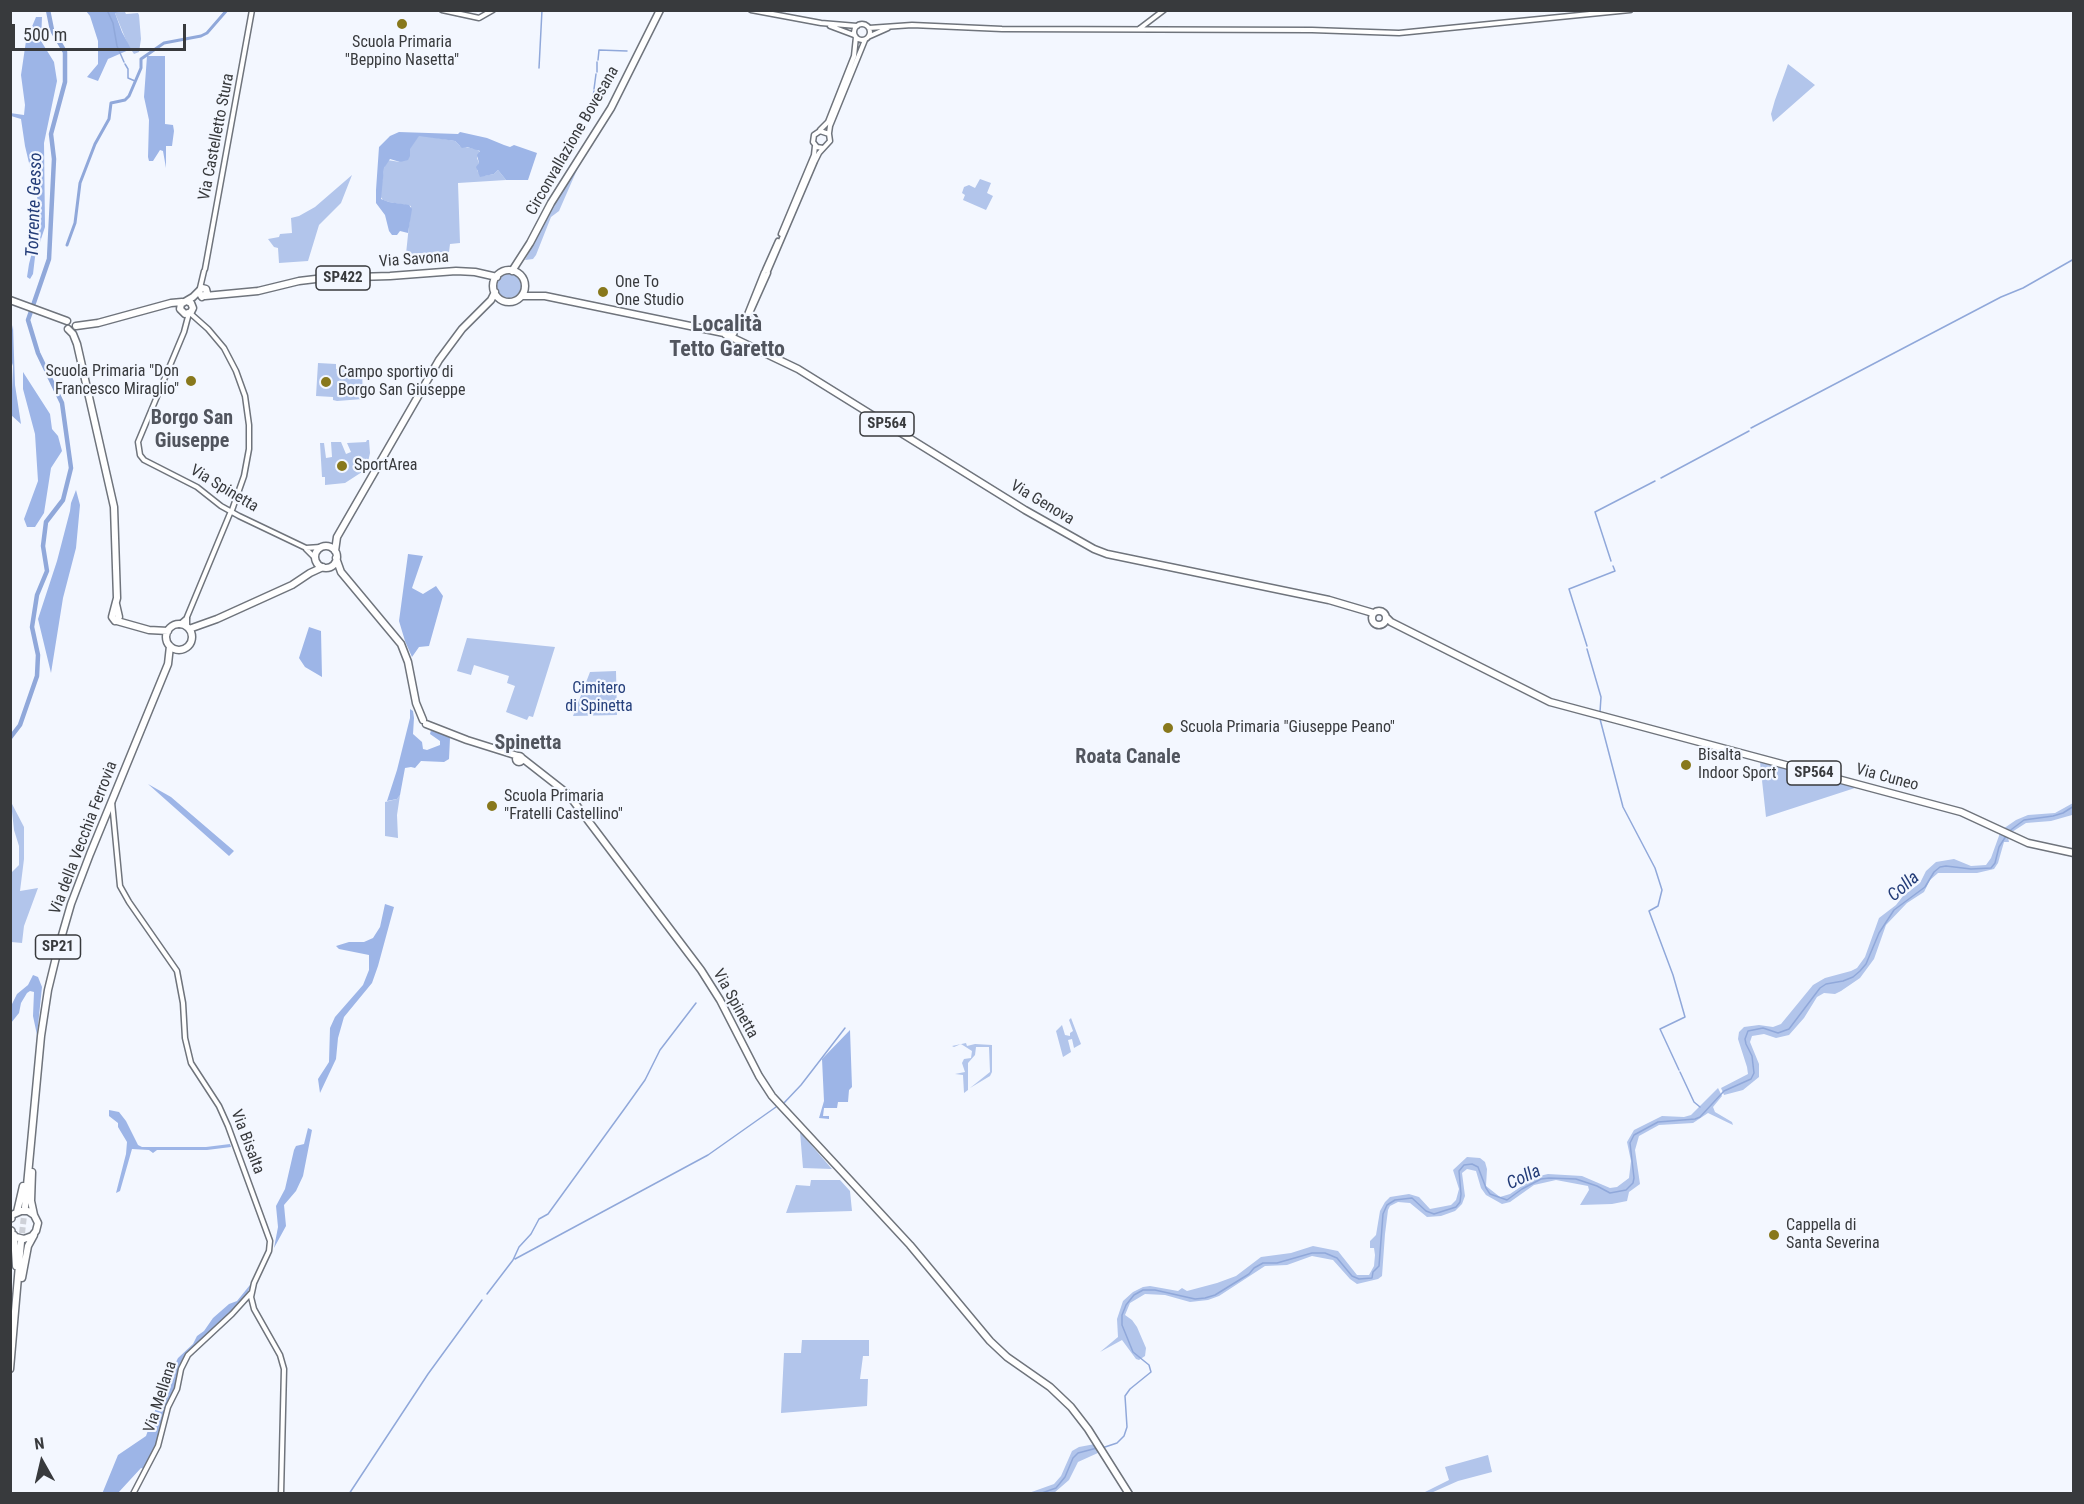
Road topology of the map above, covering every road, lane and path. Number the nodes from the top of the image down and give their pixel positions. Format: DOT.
graph roads {
  1 [pos="252,10"];
  2 [pos="442,10"];
  3 [pos="493,10"];
  4 [pos="659,10"];
  5 [pos="751,10"];
  6 [pos="1164,10"];
  7 [pos="1630,10"];
  8 [pos="821,23"];
  9 [pos="857,26"];
  10 [pos="892,26"];
  11 [pos="869,28"];
  12 [pos="1139,30"];
  13 [pos="869,36"];
  14 [pos="855,37"];
  15 [pos="865,40"];
  16 [pos="820,131"];
  17 [pos="829,134"];
  18 [pos="815,146"];
  19 [pos="823,148"];
  20 [pos="524,256"];
  21 [pos="465,271"];
  22 [pos="512,271"];
  23 [pos="766,271"];
  24 [pos="521,275"];
  25 [pos="497,277"];
  26 [pos="525,286"];
  27 [pos="494,289"];
  28 [pos="203,292"];
  29 [pos="522,296"];
  30 [pos="545,296"];
  31 [pos="502,300"];
  32 [pos="185,301"];
  33 [pos="12,303"];
  34 [pos="162,306"];
  35 [pos="189,312"];
  36 [pos="477,316"];
  37 [pos="71,326"];
  38 [pos="729,331"];
  39 [pos="231,511"];
  40 [pos="337,537"];
  41 [pos="323,547"];
  42 [pos="306,548"];
  43 [pos="335,555"];
  44 [pos="316,559"];
  45 [pos="326,567"];
  46 [pos="341,572"];
  47 [pos="310,573"];
  48 [pos="1372,616"];
  49 [pos="187,617"];
  50 [pos="217,619"];
  51 [pos="1387,620"];
  52 [pos="179,624"];
  53 [pos="188,628"];
  54 [pos="149,630"];
  55 [pos="168,631"];
  56 [pos="192,638"];
  57 [pos="168,643"];
  58 [pos="181,650"];
  59 [pos="168,664"];
  60 [pos="109,815"];
  61 [pos="2073,853"];
  62 [pos="36,1081"];
  63 [pos="25,1207"];
  64 [pos="17,1212"];
  65 [pos="34,1215"];
  66 [pos="11,1218"];
  67 [pos="11,1232"];
  68 [pos="33,1234"];
  69 [pos="21,1242"];
  70 [pos="251,1292"];
  71 [pos="13,1335"];
  72 [pos="10,1369"];
  73 [pos="133,1494"];
  74 [pos="281,1494"];
  75 [pos="1128,1494"];
  1 -- 28 [label="street, Via Castelletto Stura"];
  2 -- 3 [label="street"];
  4 -- 20 [label="main road, Circonvallazione Bovesana"];
  5 -- 8 [label="street"];
  6 -- 12 [label="street"];
  7 -- 12 [label="street"];
  8 -- 9 [label="street"];
  8 -- 14 [label="street"];
  9 -- 11 [label="street"];
  9 -- 14 [label="street"];
  10 -- 11 [label="street"];
  10 -- 12 [label="street"];
  10 -- 13 [label="street"];
  11 -- 13 [label="street"];
  13 -- 15 [label="street"];
  14 -- 15 [label="street"];
  14 -- 16 [label="street"];
  15 -- 17 [label="street"];
  16 -- 17 [label="street"];
  16 -- 18 [label="street"];
  17 -- 19 [label="street"];
  18 -- 19 [label="street"];
  18 -- 23 [label="street"];
  19 -- 23 [label="street"];
  20 -- 22 [label="main road, Circonvallazione Bovesana"];
  20 -- 24 [label="main road, Circonvallazione Bovesana"];
  21 -- 25 [label="main road, Via Savona / SP422"];
  21 -- 27 [label="main road, Via Savona / SP422"];
  21 -- 28 [label="main road, Via Savona / SP422"];
  22 -- 24 [label="main road"];
  22 -- 25 [label="main road"];
  23 -- 38 [label="street"];
  24 -- 26 [label="main road"];
  25 -- 27 [label="main road"];
  26 -- 29 [label="main road"];
  26 -- 30 [label="main road"];
  27 -- 31 [label="main road"];
  27 -- 36 [label="main road"];
  28 -- 32 [label="main road"];
  28 -- 35 [label="main road"];
  29 -- 30 [label="main road"];
  29 -- 31 [label="main road"];
  30 -- 38 [label="main road"];
  31 -- 36 [label="main road"];
  32 -- 34 [label="main road"];
  32 -- 35 [label="main road"];
  32 -- 35 [label="main road"];
  33 -- 37 [label="main road"];
  34 -- 35 [label="main road"];
  34 -- 37 [label="main road"];
  35 -- 39 [label="street"];
  35 -- 39 [label="street, Via Spinetta"];
  36 -- 40 [label="main road"];
  37 -- 54 [label="main road"];
  38 -- 48 [label="main road, Via Genova / SP564"];
  39 -- 42 [label="street, Via Spinetta"];
  39 -- 49 [label="street"];
  40 -- 41 [label="main road"];
  40 -- 43 [label="main road"];
  41 -- 42 [label="street"];
  41 -- 43 [label="main road"];
  41 -- 44 [label="main road"];
  42 -- 44 [label="street, Via Spinetta"];
  43 -- 45 [label="main road"];
  43 -- 46 [label="main road, Via Spinetta"];
  44 -- 45 [label="main road"];
  44 -- 47 [label="main road"];
  45 -- 46 [label="main road, Via Spinetta"];
  45 -- 47 [label="main road"];
  46 -- 75 [label="main road, Via Spinetta"];
  47 -- 50 [label="main road"];
  48 -- 51 [label="main road, SP564"];
  48 -- 51 [label="main road, SP564"];
  49 -- 52 [label="street"];
  49 -- 53 [label="street"];
  50 -- 53 [label="main road"];
  50 -- 56 [label="main road"];
  51 -- 61 [label="main road, Via Cuneo / SP564"];
  52 -- 53 [label="main road"];
  52 -- 55 [label="main road"];
  53 -- 56 [label="main road"];
  54 -- 55 [label="main road"];
  54 -- 57 [label="main road"];
  55 -- 57 [label="main road"];
  56 -- 58 [label="main road"];
  57 -- 58 [label="main road"];
  57 -- 59 [label="main road, Via della Vecchia Ferrovia / SP21"];
  58 -- 59 [label="main road, Via della Vecchia Ferrovia / SP21"];
  59 -- 60 [label="main road, Via della Vecchia Ferrovia / SP21"];
  60 -- 62 [label="main road, Via della Vecchia Ferrovia / SP21"];
  60 -- 70 [label="street, Via Bisalta"];
  62 -- 63 [label="main road, Via della Vecchia Ferrovia / SP21"];
  62 -- 64 [label="main road"];
  62 -- 65 [label="main road"];
  64 -- 65 [label="main road"];
  64 -- 66 [label="main road"];
  65 -- 68 [label="main road"];
  67 -- 68 [label="main road"];
  67 -- 71 [label="main road"];
  68 -- 71 [label="main road"];
  69 -- 71 [label="main road"];
  70 -- 73 [label="street, Via Mellana"];
  70 -- 74 [label="street"];
  71 -- 72 [label="main road"];
}
